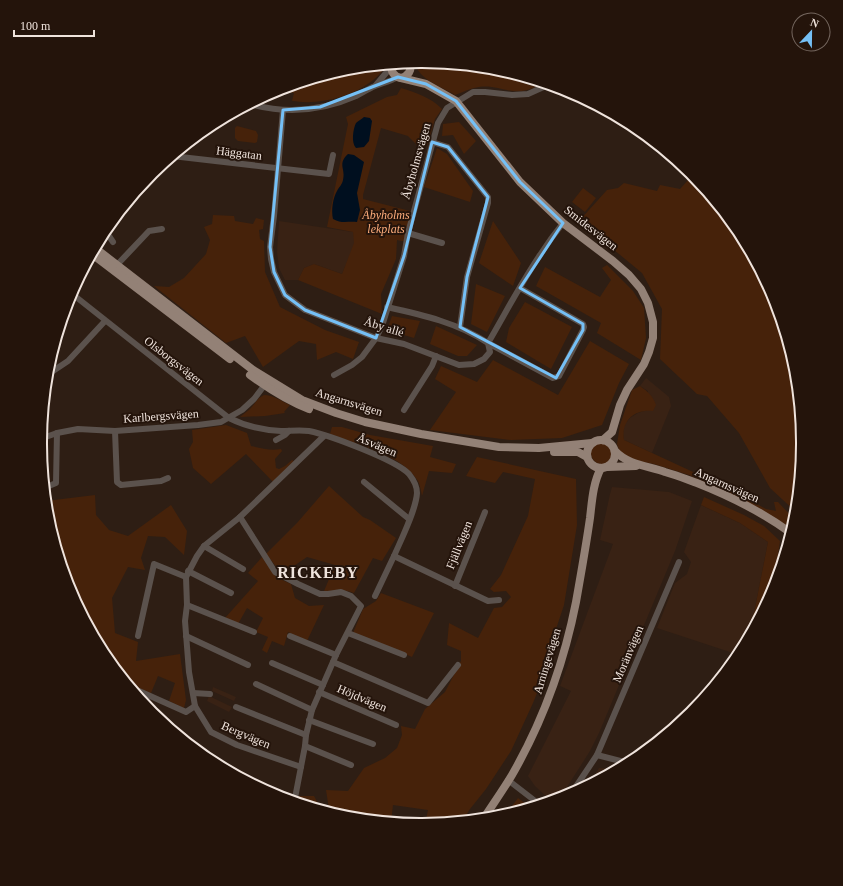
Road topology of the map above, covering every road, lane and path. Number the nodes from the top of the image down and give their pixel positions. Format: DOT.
graph roads {
  1 [pos="413,68"];
  2 [pos="409,69"];
  3 [pos="389,70"];
  4 [pos="392,70"];
  5 [pos="400,77"];
  6 [pos="426,84"];
  7 [pos="375,86"];
  8 [pos="542,88"];
  9 [pos="456,101"];
  10 [pos="259,106"];
  11 [pos="284,110"];
  12 [pos="432,142"];
  13 [pos="333,155"];
  14 [pos="180,157"];
  15 [pos="278,169"];
  16 [pos="563,223"];
  17 [pos="162,229"];
  18 [pos="408,233"];
  19 [pos="109,236"];
  20 [pos="113,242"];
  21 [pos="442,244"];
  22 [pos="99,252"];
  23 [pos="97,257"];
  24 [pos="115,267"];
  25 [pos="520,288"];
  26 [pos="77,298"];
  27 [pos="387,307"];
  28 [pos="105,321"];
  29 [pos="460,327"];
  30 [pos="376,338"];
  31 [pos="488,344"];
  32 [pos="436,356"];
  33 [pos="54,370"];
  34 [pos="334,375"];
  35 [pos="266,383"];
  36 [pos="404,410"];
  37 [pos="229,418"];
  38 [pos="616,422"];
  39 [pos="115,431"];
  40 [pos="289,431"];
  41 [pos="57,434"];
  42 [pos="324,436"];
  43 [pos="47,437"];
  44 [pos="276,440"];
  45 [pos="603,440"];
  46 [pos="592,443"];
  47 [pos="615,450"];
  48 [pos="588,459"];
  49 [pos="649,467"];
  50 [pos="604,468"];
  51 [pos="168,478"];
  52 [pos="364,482"];
  53 [pos="49,486"];
  54 [pos="592,496"];
  55 [pos="484,512"];
  56 [pos="240,518"];
  57 [pos="410,518"];
  58 [pos="786,529"];
  59 [pos="204,546"];
  60 [pos="394,556"];
  61 [pos="679,562"];
  62 [pos="243,569"];
  63 [pos="187,574"];
  64 [pos="455,586"];
  65 [pos="231,593"];
  66 [pos="375,596"];
  67 [pos="499,600"];
  68 [pos="187,605"];
  69 [pos="254,632"];
  70 [pos="348,633"];
  71 [pos="138,636"];
  72 [pos="186,636"];
  73 [pos="290,636"];
  74 [pos="336,655"];
  75 [pos="404,655"];
  76 [pos="333,662"];
  77 [pos="272,664"];
  78 [pos="248,665"];
  79 [pos="458,665"];
  80 [pos="348,673"];
  81 [pos="256,684"];
  82 [pos="323,685"];
  83 [pos="398,691"];
  84 [pos="319,692"];
  85 [pos="142,693"];
  86 [pos="193,693"];
  87 [pos="210,694"];
  88 [pos="195,706"];
  89 [pos="236,707"];
  90 [pos="312,710"];
  91 [pos="309,720"];
  92 [pos="396,725"];
  93 [pos="306,735"];
  94 [pos="373,744"];
  95 [pos="305,746"];
  96 [pos="598,755"];
  97 [pos="619,761"];
  98 [pos="351,765"];
  99 [pos="301,767"];
  100 [pos="508,780"];
  101 [pos="579,783"];
  102 [pos="295,796"];
  103 [pos="534,800"];
  104 [pos="488,811"];
  1 -- 6 [label="main road"];
  2 -- 5 [label="main road"];
  3 -- 7 [label="street"];
  4 -- 5 [label="main road"];
  5 -- 6 [label="main road"];
  5 -- 7 [label="street"];
  6 -- 9 [label="main road, Smidesvägen"];
  7 -- 11 [label="street"];
  8 -- 9 [label="street"];
  9 -- 12 [label="street, Åbyholmsvägen"];
  9 -- 16 [label="main road, Smidesvägen"];
  10 -- 11 [label="street"];
  11 -- 15 [label="street, Åby allé"];
  12 -- 18 [label="street, Åbyholmsvägen"];
  12 -- 29 [label="street"];
  13 -- 15 [label="street"];
  14 -- 15 [label="street, Häggatan"];
  15 -- 30 [label="street, Åby allé"];
  16 -- 25 [label="street"];
  16 -- 38 [label="main road, Smidesvägen"];
  17 -- 24 [label="street"];
  18 -- 21 [label="street"];
  18 -- 27 [label="street, Åbyholmsvägen"];
  19 -- 20 [label="street"];
  22 -- 24 [label="main road, Angarnsvägen"];
  23 -- 24 [label="main road, Angarnsvägen"];
  24 -- 35 [label="main road, Angarnsvägen"];
  25 -- 31 [label="street"];
  25 -- 31 [label="street"];
  26 -- 28 [label="street, Olsborgsvägen"];
  27 -- 29 [label="street, Åby allé"];
  27 -- 30 [label="street, Åbyholmsvägen"];
  28 -- 33 [label="street"];
  28 -- 37 [label="street, Olsborgsvägen"];
  29 -- 31 [label="street, Åby allé"];
  30 -- 32 [label="street, Åby allé"];
  30 -- 34 [label="street, Åbyholmsvägen"];
  31 -- 32 [label="street, Åby allé"];
  32 -- 36 [label="street"];
  35 -- 37 [label="street, Karlbergsvägen"];
  35 -- 46 [label="main road, Angarnsvägen"];
  35 -- 48 [label="main road, Angarnsvägen"];
  37 -- 39 [label="street, Karlbergsvägen"];
  37 -- 40 [label="street, Åsvägen"];
  38 -- 45 [label="main road, Smidesvägen"];
  38 -- 47 [label="main road, Smidesvägen"];
  39 -- 41 [label="street, Karlbergsvägen"];
  39 -- 51 [label="street"];
  40 -- 42 [label="street, Åsvägen"];
  40 -- 44 [label="street"];
  41 -- 43 [label="street, Karlbergsvägen"];
  41 -- 53 [label="street"];
  42 -- 56 [label="street"];
  42 -- 57 [label="street, Åsvägen"];
  45 -- 46 [label="main road"];
  45 -- 47 [label="main road"];
  46 -- 48 [label="main road"];
  47 -- 49 [label="main road, Angarnsvägen"];
  47 -- 50 [label="main road"];
  48 -- 50 [label="main road"];
  48 -- 54 [label="main road, Arningevägen"];
  49 -- 50 [label="main road, Angarnsvägen"];
  49 -- 58 [label="main road, Angarnsvägen"];
  50 -- 54 [label="main road, Arningevägen"];
  52 -- 57 [label="street"];
  54 -- 100 [label="main road, Arningevägen"];
  55 -- 64 [label="street, Fjällvägen"];
  56 -- 59 [label="street"];
  56 -- 70 [label="street, Höjdvägen"];
  57 -- 60 [label="street, Åsvägen"];
  59 -- 62 [label="street"];
  59 -- 63 [label="street"];
  60 -- 64 [label="street"];
  60 -- 66 [label="street, Åsvägen"];
  61 -- 96 [label="street, Moränvägen"];
  63 -- 65 [label="street"];
  63 -- 68 [label="street, Bergvägen"];
  63 -- 71 [label="street"];
  64 -- 67 [label="street"];
  68 -- 69 [label="street"];
  68 -- 72 [label="street, Bergvägen"];
  70 -- 74 [label="street, Höjdvägen"];
  70 -- 75 [label="street"];
  72 -- 78 [label="street"];
  72 -- 86 [label="street, Bergvägen"];
  73 -- 74 [label="street"];
  74 -- 76 [label="street, Höjdvägen"];
  76 -- 82 [label="street, Höjdvägen"];
  76 -- 83 [label="street, Höjdvägen"];
  77 -- 82 [label="street, Höjdvägen"];
  79 -- 83 [label="street, Höjdvägen"];
  80 -- 83 [label="street, Höjdvägen"];
  81 -- 90 [label="street"];
  82 -- 84 [label="street, Höjdvägen"];
  84 -- 90 [label="street, Höjdvägen"];
  84 -- 92 [label="street, Höjdvägen"];
  85 -- 88 [label="street"];
  86 -- 87 [label="street"];
  86 -- 88 [label="street, Bergvägen"];
  88 -- 99 [label="street, Bergvägen"];
  89 -- 93 [label="street"];
  90 -- 91 [label="street, Höjdvägen"];
  91 -- 93 [label="street, Höjdvägen"];
  91 -- 94 [label="street"];
  93 -- 95 [label="street, Höjdvägen"];
  95 -- 98 [label="street"];
  95 -- 99 [label="street, Höjdvägen"];
  96 -- 97 [label="street"];
  96 -- 101 [label="street, Moränvägen"];
  99 -- 102 [label="street, Höjdvägen"];
  100 -- 103 [label="street"];
  100 -- 104 [label="main road, Arningevägen"];
}
